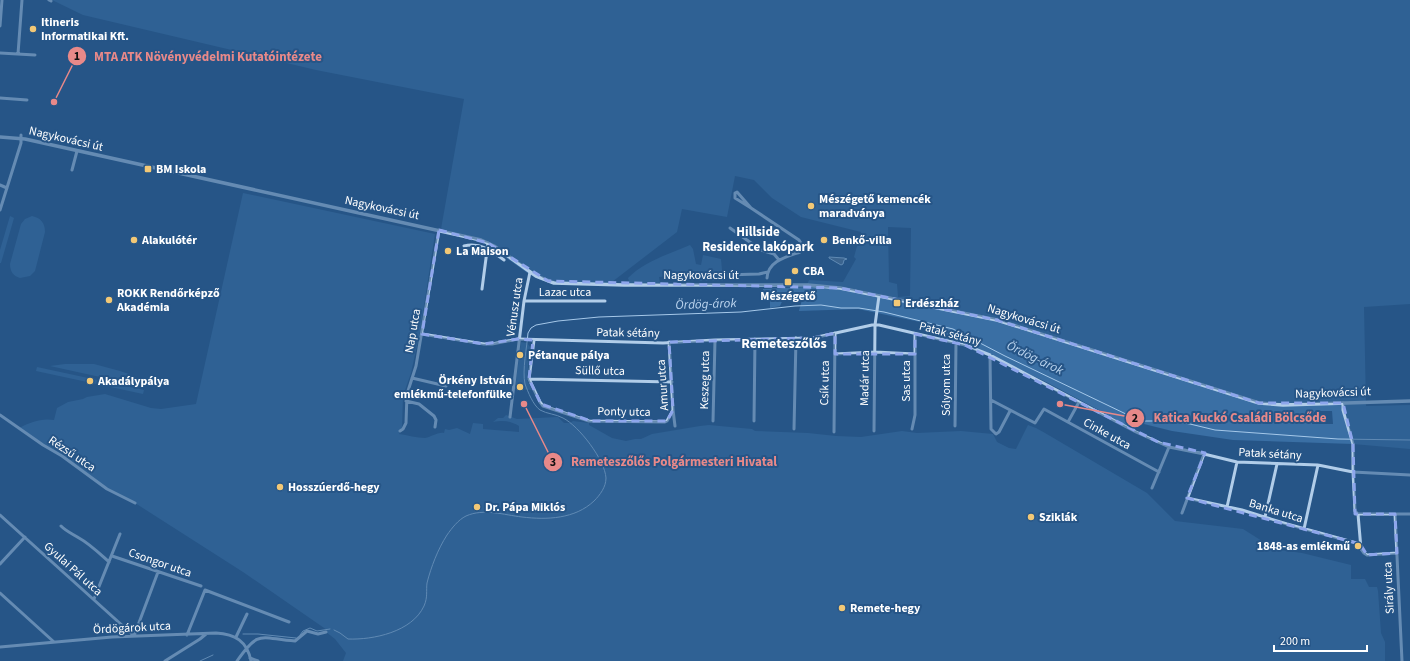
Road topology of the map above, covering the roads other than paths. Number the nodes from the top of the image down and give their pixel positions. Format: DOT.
graph roads {
  1 [pos="2,0"];
  2 [pos="22,0"];
  3 [pos="0,26"];
  4 [pos="0,53"];
  5 [pos="18,54"];
  6 [pos="35,55"];
  7 [pos="0,98"];
  8 [pos="27,100"];
  9 [pos="0,137"];
  10 [pos="21,139"];
  11 [pos="77,151"];
  12 [pos="72,170"];
  13 [pos="0,186"];
  14 [pos="7,188"];
  15 [pos="751,208"];
  16 [pos="0,210"];
  17 [pos="730,228"];
  18 [pos="439,230"];
  19 [pos="488,243"];
  20 [pos="756,245"];
  21 [pos="464,246"];
  22 [pos="728,247"];
  23 [pos="488,248"];
  24 [pos="504,260"];
  25 [pos="779,260"];
  26 [pos="530,272"];
  27 [pos="768,272"];
  28 [pos="724,275"];
  29 [pos="767,278"];
  30 [pos="482,289"];
  31 [pos="879,296"];
  32 [pos="605,301"];
  33 [pos="524,302"];
  34 [pos="875,325"];
  35 [pos="422,334"];
  36 [pos="835,334"];
  37 [pos="915,334"];
  38 [pos="796,338"];
  39 [pos="521,339"];
  40 [pos="755,339"];
  41 [pos="534,340"];
  42 [pos="715,340"];
  43 [pos="669,342"];
  44 [pos="956,343"];
  45 [pos="875,352"];
  46 [pos="835,354"];
  47 [pos="915,354"];
  48 [pos="990,355"];
  49 [pos="412,378"];
  50 [pos="529,379"];
  51 [pos="672,382"];
  52 [pos="446,386"];
  53 [pos="991,400"];
  54 [pos="406,401"];
  55 [pos="1410,401"];
  56 [pos="1079,402"];
  57 [pos="1343,403"];
  58 [pos="673,410"];
  59 [pos="1010,411"];
  60 [pos="0,415"];
  61 [pos="510,417"];
  62 [pos="713,421"];
  63 [pos="754,421"];
  64 [pos="1068,422"];
  65 [pos="675,426"];
  66 [pos="955,426"];
  67 [pos="435,427"];
  68 [pos="794,429"];
  69 [pos="912,429"];
  70 [pos="400,431"];
  71 [pos="874,431"];
  72 [pos="834,432"];
  73 [pos="1169,447"];
  74 [pos="1204,454"];
  75 [pos="1237,462"];
  76 [pos="1277,464"];
  77 [pos="1318,465"];
  78 [pos="1158,472"];
  79 [pos="1353,472"];
  80 [pos="1410,475"];
  81 [pos="1152,488"];
  82 [pos="1187,498"];
  83 [pos="135,504"];
  84 [pos="1227,507"];
  85 [pos="1182,513"];
  86 [pos="1358,514"];
  87 [pos="1395,514"];
  88 [pos="1410,514"];
  89 [pos="0,515"];
  90 [pos="1265,517"];
  91 [pos="61,526"];
  92 [pos="1304,529"];
  93 [pos="120,534"];
  94 [pos="25,537"];
  95 [pos="1360,544"];
  96 [pos="1397,553"];
  97 [pos="112,556"];
  98 [pos="109,562"];
  99 [pos="0,564"];
  100 [pos="158,572"];
  101 [pos="201,586"];
  102 [pos="0,593"];
  103 [pos="94,599"];
  104 [pos="247,614"];
  105 [pos="289,622"];
  106 [pos="326,632"];
  107 [pos="206,634"];
  108 [pos="187,635"];
  109 [pos="134,636"];
  110 [pos="236,637"];
  111 [pos="54,642"];
  112 [pos="0,647"];
  113 [pos="246,648"];
  114 [pos="251,659"];
  115 [pos="165,661"];
  116 [pos="237,661"];
  117 [pos="258,661"];
  118 [pos="1402,661"];
  1 -- 3 [label="street"];
  2 -- 5 [label="street"];
  4 -- 5 [label="street"];
  5 -- 6 [label="street"];
  7 -- 8 [label="street"];
  9 -- 10 [label="street, Nagykovácsi út"];
  10 -- 11 [label="street, Nagykovácsi út"];
  10 -- 14 [label="street"];
  11 -- 12 [label="street"];
  11 -- 18 [label="street, Nagykovácsi út"];
  13 -- 14 [label="street"];
  14 -- 16 [label="street"];
  15 -- 15 [label="street"];
  15 -- 25 [label="street"];
  17 -- 20 [label="street"];
  18 -- 19 [label="street, Nagykovácsi út"];
  18 -- 35 [label="street, Nap utca"];
  19 -- 23 [label="street"];
  19 -- 26 [label="street, Nagykovácsi út"];
  20 -- 22 [label="street"];
  20 -- 25 [label="street"];
  21 -- 23 [label="street"];
  23 -- 24 [label="street"];
  23 -- 30 [label="street"];
  25 -- 27 [label="street"];
  26 -- 31 [label="street, Nagykovácsi út"];
  26 -- 33 [label="street, Vénusz utca"];
  27 -- 28 [label="street"];
  27 -- 29 [label="street"];
  31 -- 34 [label="street, Madár utca"];
  31 -- 57 [label="street, Nagykovácsi út"];
  32 -- 33 [label="street, Lazac utca"];
  33 -- 39 [label="street, Vénusz utca"];
  34 -- 36 [label="street, Patak sétány"];
  34 -- 37 [label="street, Patak sétány"];
  34 -- 45 [label="street, Madár utca"];
  35 -- 39 [label="street, Patak sétány"];
  35 -- 49 [label="street, Nap utca"];
  36 -- 38 [label="street, Patak sétány"];
  36 -- 46 [label="street, Csík utca"];
  37 -- 44 [label="street, Patak sétány"];
  37 -- 47 [label="street, Sas utca"];
  38 -- 40 [label="street, Patak sétány"];
  38 -- 68 [label="street"];
  39 -- 41 [label="street, Patak sétány"];
  39 -- 61 [label="street, Vénusz utca"];
  40 -- 42 [label="street, Patak sétány"];
  40 -- 63 [label="street"];
  41 -- 43 [label="street, Patak sétány"];
  41 -- 50 [label="street"];
  42 -- 43 [label="street, Patak sétány"];
  42 -- 62 [label="street, Keszeg utca"];
  43 -- 51 [label="street, Amur utca"];
  44 -- 48 [label="street, Patak sétány"];
  44 -- 66 [label="street, Sólyom utca"];
  45 -- 46 [label="street"];
  45 -- 47 [label="street"];
  45 -- 71 [label="street, Madár utca"];
  46 -- 72 [label="street, Csík utca"];
  47 -- 69 [label="street, Sas utca"];
  48 -- 53 [label="street"];
  48 -- 56 [label="street, Patak sétány"];
  49 -- 52 [label="street"];
  49 -- 54 [label="street, Nap utca"];
  50 -- 51 [label="street, Süllő utca"];
  50 -- 58 [label="street, Ponty utca"];
  51 -- 58 [label="street, Amur utca"];
  53 -- 59 [label="street, Cinke utca"];
  53 -- 59 [label="street"];
  54 -- 67 [label="street"];
  54 -- 70 [label="street, Nap utca"];
  55 -- 57 [label="street, Nagykovácsi út"];
  56 -- 64 [label="street"];
  56 -- 73 [label="street, Patak sétány"];
  57 -- 79 [label="street"];
  58 -- 65 [label="street, Amur utca"];
  59 -- 64 [label="street, Cinke utca"];
  60 -- 83 [label="street, Rézsű utca"];
  64 -- 78 [label="street, Cinke utca"];
  73 -- 74 [label="street, Patak sétány"];
  73 -- 78 [label="street"];
  74 -- 75 [label="street, Patak sétány"];
  74 -- 82 [label="street"];
  75 -- 76 [label="street, Patak sétány"];
  75 -- 84 [label="street"];
  76 -- 77 [label="street, Patak sétány"];
  76 -- 90 [label="street"];
  77 -- 79 [label="street, Patak sétány"];
  77 -- 92 [label="street"];
  78 -- 81 [label="street"];
  79 -- 80 [label="street, Patak sétány"];
  79 -- 86 [label="street"];
  82 -- 84 [label="street, Banka utca"];
  82 -- 85 [label="street"];
  84 -- 90 [label="street, Banka utca"];
  86 -- 87 [label="street"];
  86 -- 95 [label="street"];
  87 -- 88 [label="street"];
  87 -- 96 [label="street, Sirály utca"];
  89 -- 94 [label="street, Gyulai Pál utca"];
  90 -- 92 [label="street, Banka utca"];
  91 -- 98 [label="street"];
  92 -- 95 [label="street, Banka utca"];
  93 -- 97 [label="street"];
  94 -- 99 [label="street"];
  94 -- 103 [label="street, Gyulai Pál utca"];
  95 -- 96 [label="street"];
  96 -- 118 [label="street, Sirály utca"];
  97 -- 98 [label="street"];
  97 -- 100 [label="street, Csongor utca"];
  98 -- 103 [label="street"];
  100 -- 101 [label="street, Csongor utca"];
  100 -- 109 [label="street"];
  102 -- 111 [label="street"];
  103 -- 109 [label="street, Gyulai Pál utca"];
  104 -- 110 [label="street"];
  105 -- 108 [label="street"];
  106 -- 113 [label="street"];
  107 -- 108 [label="street, Ördögárok utca"];
  107 -- 110 [label="street, Ördögárok utca"];
  107 -- 115 [label="street"];
  108 -- 109 [label="street, Ördögárok utca"];
  109 -- 111 [label="street, Ördögárok utca"];
  110 -- 113 [label="street"];
  111 -- 112 [label="street, Ördögárok utca"];
  113 -- 114 [label="street"];
  113 -- 116 [label="street"];
  114 -- 117 [label="street"];
}
